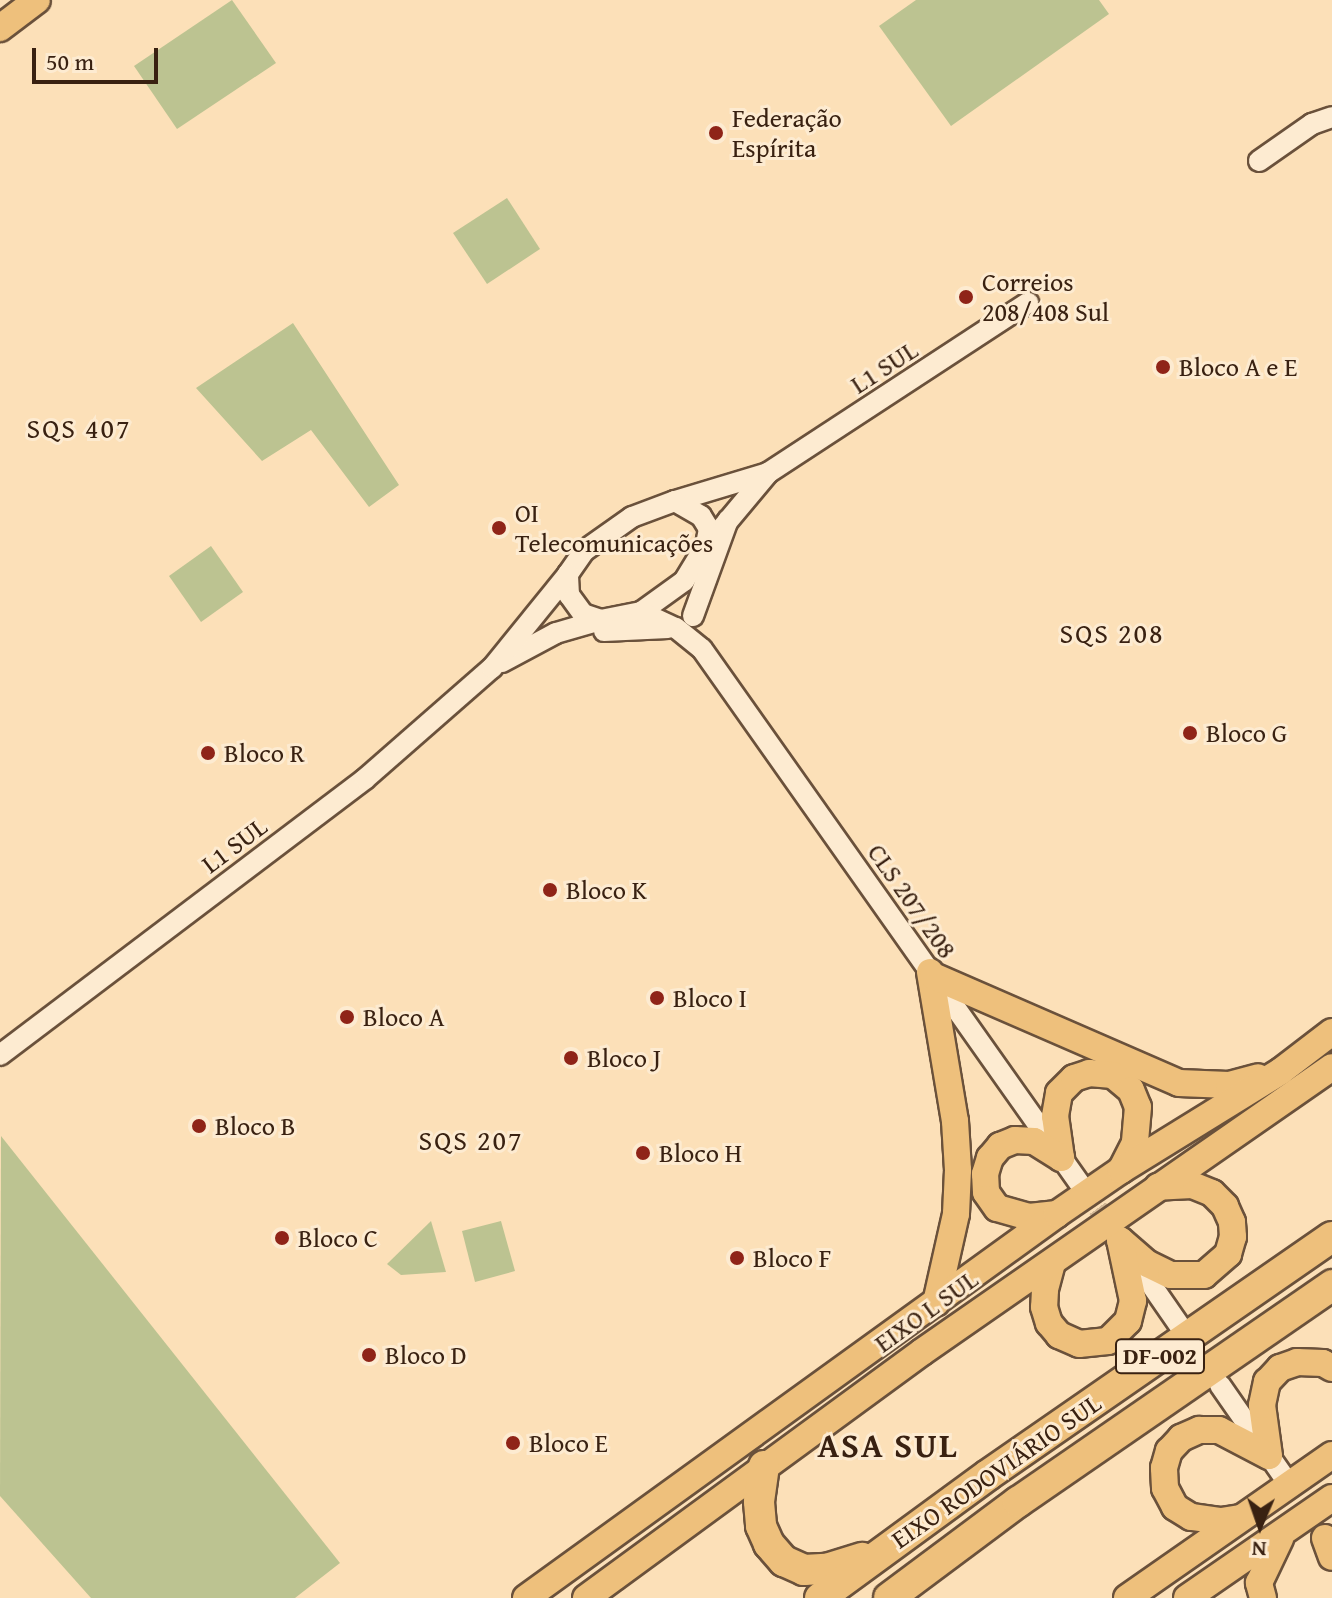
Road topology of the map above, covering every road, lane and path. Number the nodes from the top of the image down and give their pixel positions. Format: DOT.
graph roads {
  1 [pos="37,0"];
  2 [pos="0,28"];
  3 [pos="1332,100"];
  4 [pos="1332,117"];
  5 [pos="1312,124"];
  6 [pos="1259,161"];
  7 [pos="1028,303"];
  8 [pos="768,473"];
  9 [pos="675,501"];
  10 [pos="728,520"];
  11 [pos="706,545"];
  12 [pos="568,574"];
  13 [pos="684,581"];
  14 [pos="641,612"];
  15 [pos="693,616"];
  16 [pos="601,620"];
  17 [pos="676,628"];
  18 [pos="556,633"];
  19 [pos="702,649"];
  20 [pos="492,668"];
  21 [pos="932,974"];
  22 [pos="1332,1032"];
  23 [pos="0,1055"];
  24 [pos="1332,1067"];
  25 [pos="1281,1071"];
  26 [pos="1061,1158"];
  27 [pos="1121,1170"];
  28 [pos="1080,1184"];
  29 [pos="1158,1187"];
  30 [pos="1057,1214"];
  31 [pos="1117,1235"];
  32 [pos="1332,1237"];
  33 [pos="1052,1263"];
  34 [pos="1332,1285"];
  35 [pos="936,1303"];
  36 [pos="1179,1325"];
  37 [pos="1332,1368"];
  38 [pos="1220,1385"];
  39 [pos="1332,1455"];
  40 [pos="764,1466"];
  41 [pos="1277,1467"];
  42 [pos="1332,1498"];
  43 [pos="1240,1518"];
  44 [pos="1284,1532"];
  45 [pos="879,1553"];
  46 [pos="526,1598"];
  47 [pos="586,1598"];
  48 [pos="820,1598"];
  49 [pos="889,1598"];
  50 [pos="1127,1598"];
  51 [pos="1187,1598"];
  52 [pos="1263,1598"];
  1 -- 2 [label="main road"];
  3 -- 5 [label="street"];
  4 -- 5 [label="street"];
  5 -- 6 [label="street"];
  7 -- 8 [label="street, L1 SUL"];
  8 -- 9 [label="street, L1 SUL"];
  8 -- 10 [label="street, L1 SUL"];
  9 -- 11 [label="street"];
  9 -- 12 [label="street"];
  10 -- 11 [label="street, L1 SUL"];
  10 -- 15 [label="street"];
  11 -- 13 [label="street"];
  12 -- 16 [label="street"];
  12 -- 20 [label="street, L1 SUL"];
  13 -- 14 [label="street"];
  13 -- 15 [label="street, CLS 207/208"];
  14 -- 16 [label="street"];
  14 -- 17 [label="street, CLS 207/208"];
  15 -- 19 [label="street, CLS 207/208"];
  16 -- 18 [label="street, L1 SUL"];
  17 -- 18 [label="street"];
  17 -- 19 [label="street, CLS 207/208"];
  18 -- 20 [label="street, L1 SUL"];
  19 -- 21 [label="street, CLS 207/208"];
  20 -- 23 [label="street, L1 SUL"];
  21 -- 25 [label="main road"];
  21 -- 26 [label="street, CLS 207/208"];
  21 -- 35 [label="main road"];
  22 -- 25 [label="main road, EIXO L SUL"];
  24 -- 29 [label="main road, EIXO L SUL"];
  25 -- 27 [label="main road, EIXO L SUL"];
  26 -- 27 [label="main road"];
  26 -- 28 [label="street, CLS 207/208"];
  26 -- 30 [label="main road"];
  27 -- 30 [label="main road, EIXO L SUL"];
  29 -- 31 [label="main road"];
  29 -- 33 [label="main road, EIXO L SUL"];
  30 -- 35 [label="main road, EIXO L SUL"];
  31 -- 33 [label="main road"];
  31 -- 36 [label="street"];
  32 -- 45 [label="highway, EIXO RODOVIÁRIO SUL / DF-002"];
  33 -- 40 [label="main road, EIXO L SUL"];
  34 -- 49 [label="highway, EIXO RODOVIÁRIO SUL / DF-002"];
  35 -- 46 [label="main road, EIXO L SUL"];
  37 -- 41 [label="main road"];
  38 -- 41 [label="street"];
  39 -- 43 [label="main road"];
  40 -- 45 [label="highway"];
  40 -- 47 [label="main road, EIXO L SUL"];
  41 -- 43 [label="main road"];
  42 -- 44 [label="main road"];
  43 -- 50 [label="main road"];
  44 -- 51 [label="main road"];
  44 -- 52 [label="main road"];
  45 -- 48 [label="highway, EIXO RODOVIÁRIO SUL / DF-002"];
}
